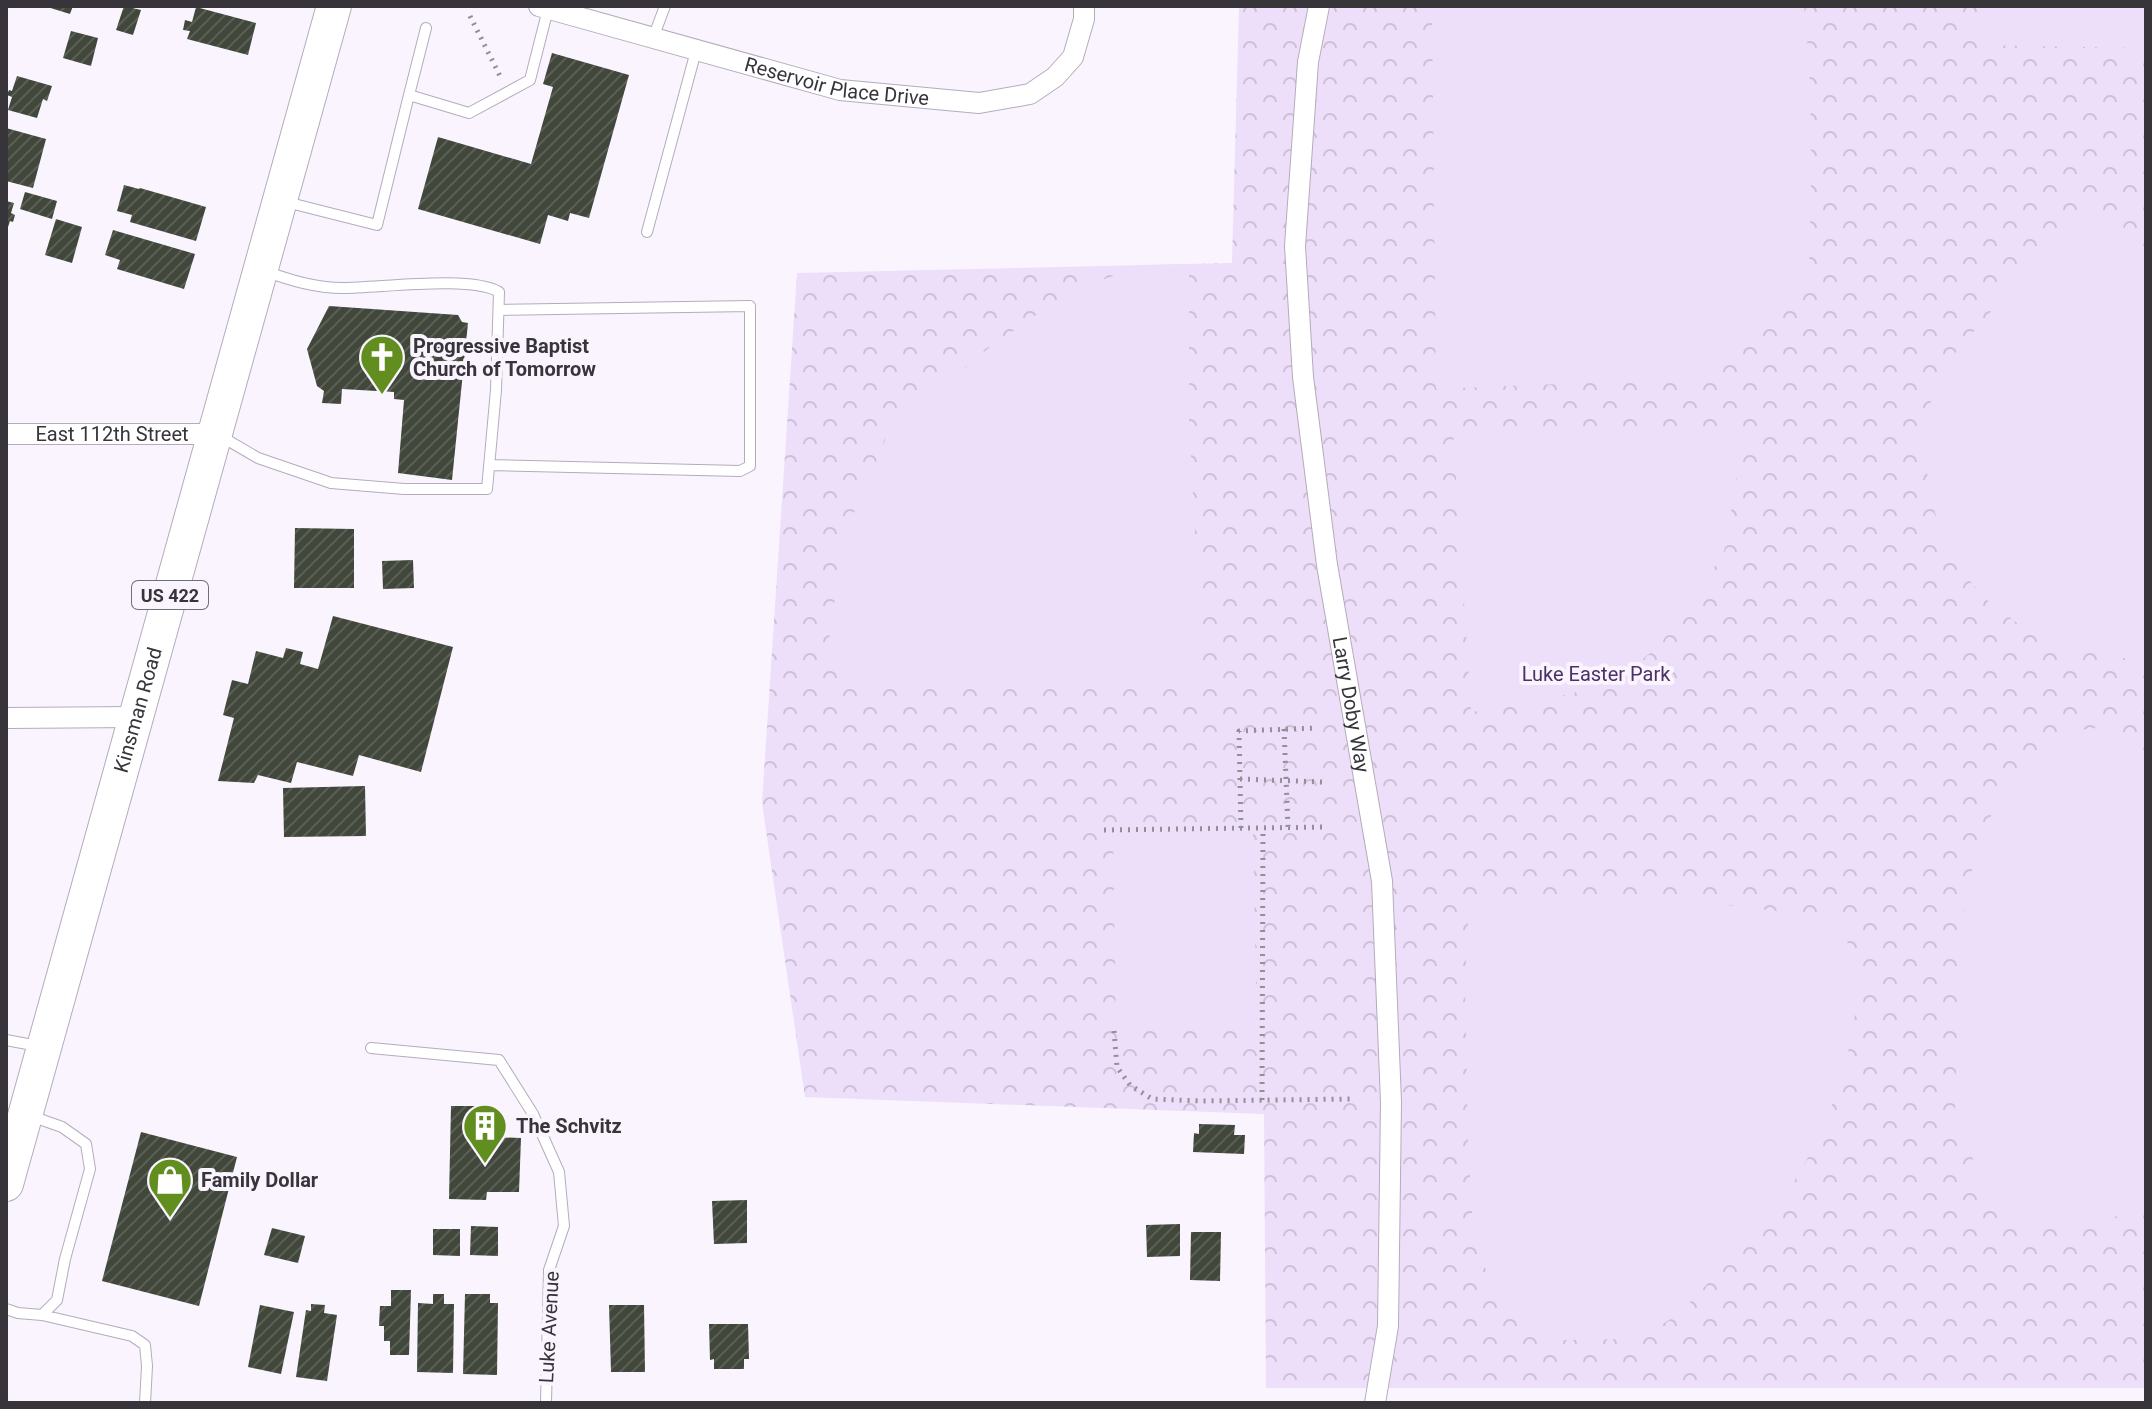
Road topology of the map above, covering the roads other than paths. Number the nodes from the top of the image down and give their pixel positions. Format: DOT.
graph roads {
  1 [pos="334,6"];
  2 [pos="665,6"];
  3 [pos="1084,6"];
  4 [pos="1319,6"];
  5 [pos="544,7"];
  6 [pos="426,28"];
  7 [pos="653,38"];
  8 [pos="687,48"];
  9 [pos="409,95"];
  10 [pos="281,201"];
  11 [pos="647,232"];
  12 [pos="262,270"];
  13 [pos="499,310"];
  14 [pos="6,434"];
  15 [pos="217,434"];
  16 [pos="489,465"];
  17 [pos="134,717"];
  18 [pos="6,718"];
  19 [pos="6,1040"];
  20 [pos="44,1047"];
  21 [pos="371,1048"];
  22 [pos="25,1114"];
  23 [pos="6,1184"];
  24 [pos="6,1309"];
  25 [pos="42,1315"];
  26 [pos="145,1403"];
  27 [pos="546,1403"];
  28 [pos="1375,1403"];
  1 -- 10 [label="main road, Kinsman Road / US 422"];
  2 -- 7 [label="lane"];
  3 -- 8 [label="street, Reservoir Place Drive"];
  4 -- 28 [label="street, Larry Doby Way"];
  5 -- 7 [label="street, Reservoir Place Drive"];
  5 -- 9 [label="lane"];
  6 -- 9 [label="lane"];
  7 -- 8 [label="street, Reservoir Place Drive"];
  8 -- 11 [label="lane"];
  9 -- 10 [label="lane"];
  10 -- 12 [label="main road, Kinsman Road / US 422"];
  12 -- 13 [label="lane"];
  12 -- 15 [label="main road, Kinsman Road / US 422"];
  13 -- 16 [label="lane"];
  13 -- 16 [label="lane"];
  14 -- 15 [label="street, East 112th Street"];
  15 -- 16 [label="lane"];
  15 -- 17 [label="main road, Kinsman Road / US 422"];
  17 -- 18 [label="street"];
  17 -- 20 [label="main road, Kinsman Road / US 422"];
  19 -- 20 [label="lane"];
  20 -- 22 [label="main road, Kinsman Road / US 422"];
  21 -- 27 [label="lane, Luke Avenue"];
  22 -- 23 [label="main road, Kinsman Road / US 422"];
  22 -- 25 [label="lane"];
  24 -- 25 [label="lane"];
  25 -- 26 [label="lane"];
}
